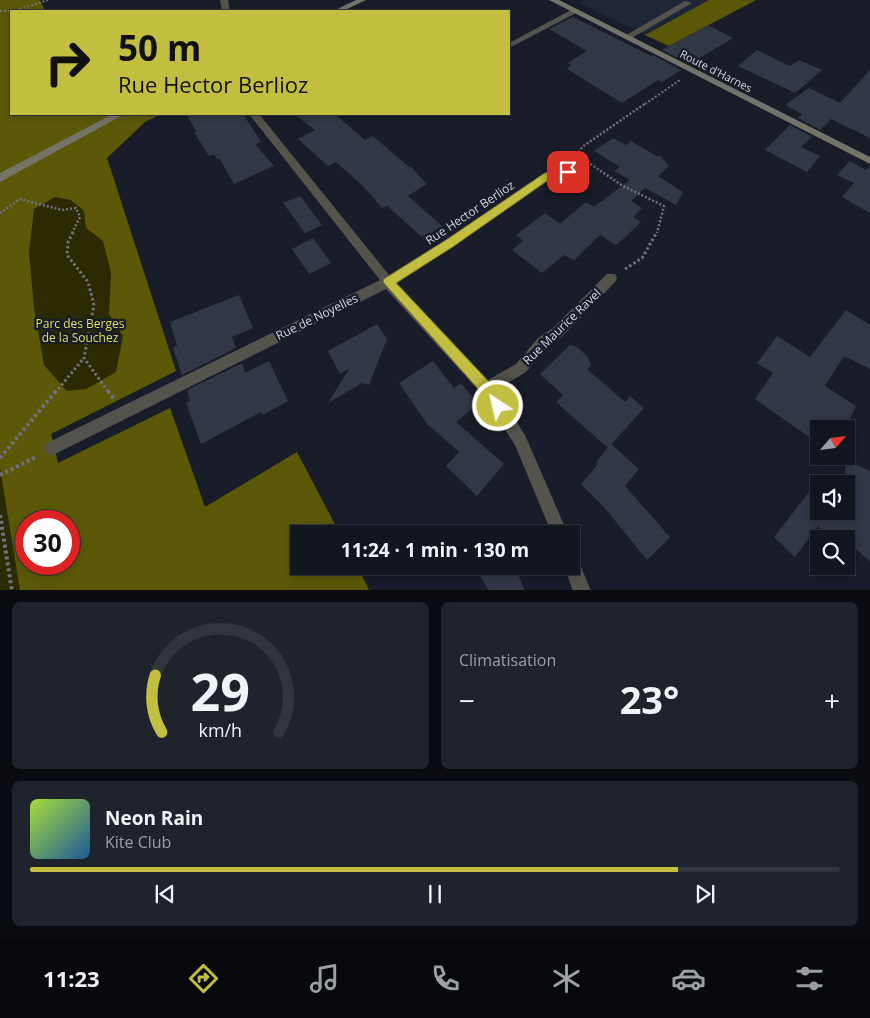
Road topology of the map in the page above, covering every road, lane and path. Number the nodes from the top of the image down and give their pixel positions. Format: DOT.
graph roads {
  1 [pos="48,0"];
  2 [pos="362,0"];
  3 [pos="553,0"];
  4 [pos="688,3"];
  5 [pos="17,10"];
  6 [pos="340,10"];
  7 [pos="576,11"];
  8 [pos="628,37"];
  9 [pos="510,45"];
  10 [pos="689,69"];
  11 [pos="118,115"];
  12 [pos="255,115"];
  13 [pos="577,155"];
  14 [pos="870,161"];
  15 [pos="568,172"];
  16 [pos="3,176"];
  17 [pos="0,213"];
  18 [pos="611,278"];
  19 [pos="388,282"];
  20 [pos="84,358"];
  21 [pos="486,388"];
  22 [pos="124,413"];
  23 [pos="52,448"];
  24 [pos="0,458"];
  25 [pos="0,475"];
  26 [pos="0,515"];
  27 [pos="556,525"];
  28 [pos="576,575"];
  29 [pos="12,590"];
  30 [pos="582,590"];
  1 -- 5 [label="path"];
  2 -- 6 [label="street"];
  3 -- 7 [label="street, Route d'Harnes"];
  4 -- 8 [label="street"];
  7 -- 8 [label="street, Route d'Harnes"];
  7 -- 9 [label="street"];
  8 -- 10 [label="street, Route d'Harnes"];
  10 -- 13 [label="path"];
  10 -- 14 [label="street, Route d'Harnes"];
  11 -- 16 [label="street"];
  12 -- 19 [label="street"];
  13 -- 15 [label="path"];
  13 -- 18 [label="path"];
  15 -- 19 [label="street, Rue Hector Berlioz"];
  17 -- 20 [label="path"];
  18 -- 21 [label="street, Rue Maurice Ravel"];
  19 -- 21 [label="street"];
  19 -- 22 [label="street, Rue de Noyelles"];
  20 -- 22 [label="path"];
  20 -- 24 [label="path"];
  21 -- 27 [label="street"];
  22 -- 23 [label="street, Rue de Noyelles"];
  23 -- 25 [label="path"];
  26 -- 29 [label="path"];
  28 -- 30 [label="street"];
}
